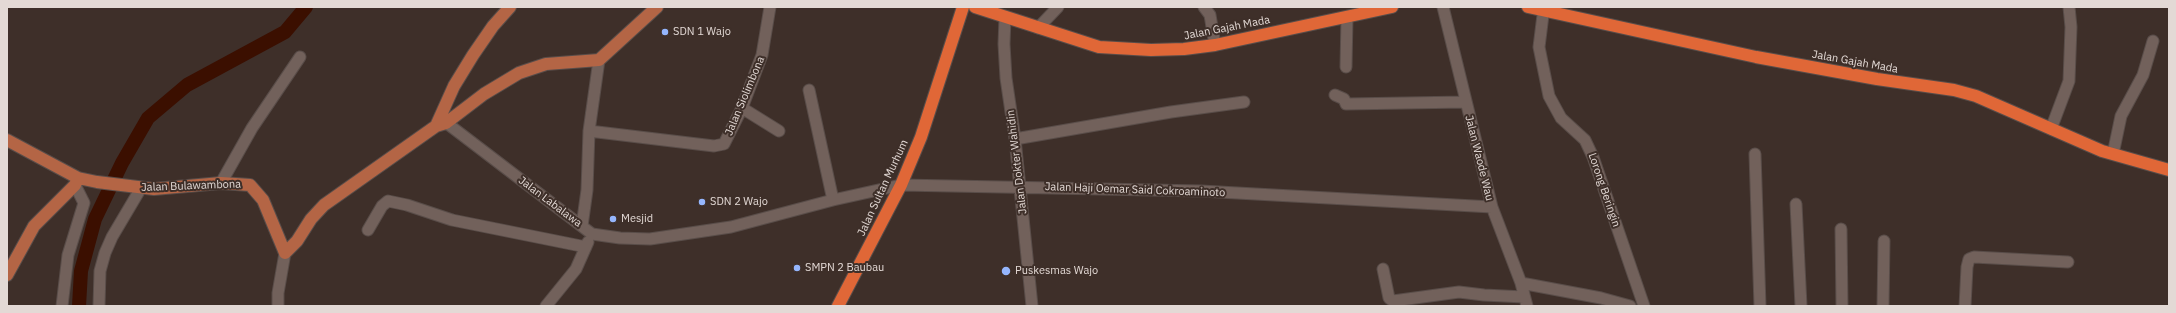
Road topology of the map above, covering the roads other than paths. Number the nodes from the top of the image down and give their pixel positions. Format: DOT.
graph roads {
  1 [pos="510,7"];
  2 [pos="657,7"];
  3 [pos="770,7"];
  4 [pos="963,7"];
  5 [pos="974,7"];
  6 [pos="1058,7"];
  7 [pos="1204,7"];
  8 [pos="1392,7"];
  9 [pos="1443,7"];
  10 [pos="1528,7"];
  11 [pos="2069,7"];
  12 [pos="1544,8"];
  13 [pos="1347,17"];
  14 [pos="1005,18"];
  15 [pos="1038,28"];
  16 [pos="2153,41"];
  17 [pos="1215,45"];
  18 [pos="300,57"];
  19 [pos="598,60"];
  20 [pos="1346,67"];
  21 [pos="809,90"];
  22 [pos="1335,94"];
  23 [pos="1244,102"];
  24 [pos="1465,102"];
  25 [pos="742,108"];
  26 [pos="441,122"];
  27 [pos="2050,129"];
  28 [pos="589,130"];
  29 [pos="779,131"];
  30 [pos="1015,139"];
  31 [pos="7,140"];
  32 [pos="1755,154"];
  33 [pos="2113,154"];
  34 [pos="2169,170"];
  35 [pos="77,181"];
  36 [pos="221,183"];
  37 [pos="901,185"];
  38 [pos="1020,187"];
  39 [pos="141,188"];
  40 [pos="833,200"];
  41 [pos="1796,204"];
  42 [pos="1492,207"];
  43 [pos="582,226"];
  44 [pos="1841,229"];
  45 [pos="368,230"];
  46 [pos="592,234"];
  47 [pos="1884,240"];
  48 [pos="586,247"];
  49 [pos="285,253"];
  50 [pos="2068,262"];
  51 [pos="1383,269"];
  52 [pos="7,275"];
  53 [pos="1521,283"];
  54 [pos="1526,302"];
  55 [pos="551,304"];
  56 [pos="62,306"];
  57 [pos="99,306"];
  58 [pos="278,306"];
  59 [pos="838,306"];
  60 [pos="1032,306"];
  61 [pos="1630,306"];
  62 [pos="1644,306"];
  63 [pos="1760,306"];
  64 [pos="1801,306"];
  65 [pos="1842,306"];
  66 [pos="1883,306"];
  67 [pos="1965,306"];
  1 -- 26 [label="main road"];
  2 -- 19 [label="main road"];
  3 -- 25 [label="street, Jalan Siolimbona"];
  4 -- 37 [label="highway, Jalan Sultan Murhum"];
  5 -- 14 [label="highway, Jalan Gajah Mada"];
  6 -- 15 [label="street"];
  7 -- 17 [label="street"];
  8 -- 13 [label="highway, Jalan Gajah Mada"];
  9 -- 24 [label="street, Jalan Waode Wau"];
  10 -- 12 [label="highway, Jalan Gajah Mada"];
  11 -- 27 [label="street"];
  12 -- 27 [label="highway, Jalan Gajah Mada"];
  12 -- 62 [label="street, Lorong Beringin"];
  13 -- 17 [label="highway, Jalan Gajah Mada"];
  13 -- 20 [label="street"];
  14 -- 15 [label="highway, Jalan Gajah Mada"];
  14 -- 30 [label="street, Jalan Dokter Wahidin"];
  15 -- 17 [label="highway, Jalan Gajah Mada"];
  16 -- 33 [label="street"];
  18 -- 36 [label="street"];
  19 -- 26 [label="main road"];
  19 -- 28 [label="street"];
  21 -- 40 [label="street"];
  22 -- 24 [label="street"];
  23 -- 30 [label="street"];
  24 -- 42 [label="street, Jalan Waode Wau"];
  25 -- 28 [label="street, Jalan Siolimbona"];
  25 -- 29 [label="street"];
  26 -- 43 [label="street, Jalan Labalawa"];
  26 -- 49 [label="main road"];
  27 -- 33 [label="highway, Jalan Gajah Mada"];
  28 -- 43 [label="street"];
  30 -- 38 [label="street, Jalan Dokter Wahidin"];
  31 -- 35 [label="main road, Jalan Bulawambona"];
  32 -- 63 [label="street"];
  33 -- 34 [label="highway, Jalan Gajah Mada"];
  35 -- 39 [label="main road, Jalan Bulawambona"];
  35 -- 52 [label="main road"];
  35 -- 56 [label="street"];
  36 -- 39 [label="main road, Jalan Bulawambona"];
  36 -- 49 [label="main road, Jalan Bulawambona"];
  37 -- 38 [label="street, Jalan Haji Oemar Said Cokroaminoto"];
  37 -- 40 [label="street, Jalan Haji Oemar Said Cokroaminoto"];
  37 -- 59 [label="highway, Jalan Sultan Murhum"];
  38 -- 42 [label="street, Jalan Haji Oemar Said Cokroaminoto"];
  38 -- 60 [label="street, Jalan Dokter Wahidin"];
  39 -- 57 [label="street"];
  40 -- 46 [label="street, Jalan Haji Oemar Said Cokroaminoto"];
  41 -- 64 [label="street"];
  42 -- 53 [label="street, Jalan Waode Wau"];
  43 -- 46 [label="street, Jalan Labalawa"];
  44 -- 65 [label="street"];
  45 -- 48 [label="street"];
  46 -- 48 [label="street, Jalan Labalawa"];
  47 -- 66 [label="street"];
  48 -- 55 [label="street, Jalan Labalawa"];
  49 -- 58 [label="street"];
  50 -- 67 [label="street"];
  51 -- 54 [label="street"];
  53 -- 54 [label="street, Jalan Waode Wau"];
  53 -- 61 [label="street"];
}
